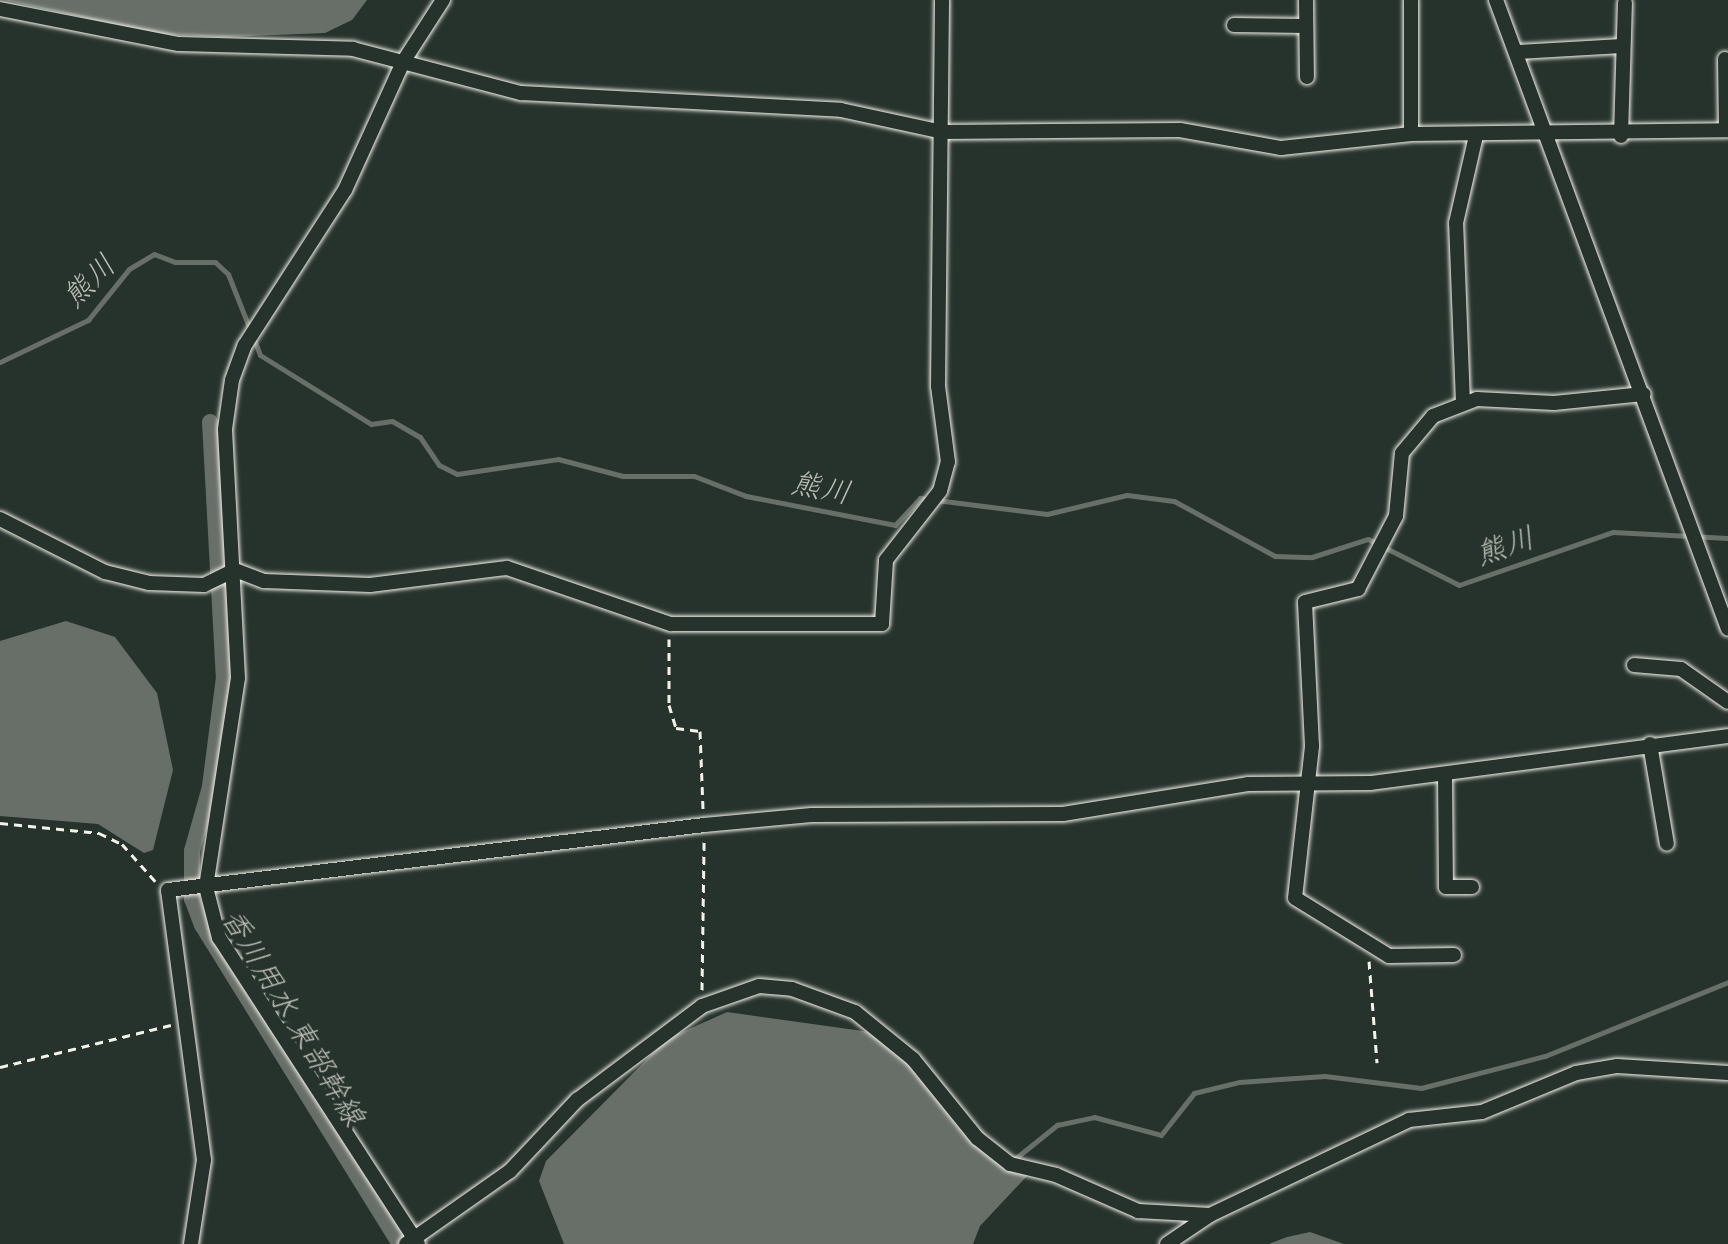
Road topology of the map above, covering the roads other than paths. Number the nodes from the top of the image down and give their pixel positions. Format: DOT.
graph roads {
  1 [pos="443,0"];
  2 [pos="942,0"];
  3 [pos="1306,0"];
  4 [pos="1411,0"];
  5 [pos="1496,0"];
  6 [pos="1625,3"];
  7 [pos="0,9"];
  8 [pos="1234,25"];
  9 [pos="1306,26"];
  10 [pos="1622,46"];
  11 [pos="1518,52"];
  12 [pos="1725,59"];
  13 [pos="403,62"];
  14 [pos="1307,77"];
  15 [pos="1727,130"];
  16 [pos="943,132"];
  17 [pos="1411,134"];
  18 [pos="1476,136"];
  19 [pos="1621,136"];
  20 [pos="1552,137"];
  21 [pos="1644,394"];
  22 [pos="1463,403"];
  23 [pos="0,519"];
  24 [pos="235,570"];
  25 [pos="1728,629"];
  26 [pos="1634,665"];
  27 [pos="1728,702"];
  28 [pos="1728,736"];
  29 [pos="1650,744"];
  30 [pos="1445,775"];
  31 [pos="1304,784"];
  32 [pos="1667,844"];
  33 [pos="206,887"];
  34 [pos="1472,887"];
  35 [pos="1454,955"];
  36 [pos="1728,1073"];
  37 [pos="1210,1215"];
  38 [pos="412,1242"];
  39 [pos="191,1244"];
  40 [pos="1167,1244"];
  1 -- 13 [label="street"];
  2 -- 16 [label="street"];
  3 -- 9 [label="street"];
  4 -- 17 [label="street"];
  5 -- 11 [label="street"];
  6 -- 10 [label="street"];
  7 -- 13 [label="street"];
  8 -- 9 [label="street"];
  9 -- 14 [label="street"];
  10 -- 11 [label="street"];
  10 -- 19 [label="street"];
  11 -- 20 [label="street"];
  12 -- 15 [label="street"];
  13 -- 16 [label="street"];
  13 -- 24 [label="street"];
  15 -- 19 [label="street"];
  16 -- 17 [label="street"];
  16 -- 24 [label="street"];
  17 -- 18 [label="street"];
  18 -- 20 [label="street"];
  18 -- 22 [label="street"];
  19 -- 20 [label="street"];
  20 -- 21 [label="street"];
  21 -- 22 [label="street"];
  21 -- 25 [label="street"];
  22 -- 31 [label="street"];
  23 -- 24 [label="street"];
  24 -- 33 [label="street"];
  26 -- 27 [label="street"];
  28 -- 29 [label="street"];
  29 -- 30 [label="street"];
  29 -- 32 [label="street"];
  30 -- 31 [label="street"];
  30 -- 34 [label="street"];
  31 -- 33 [label="street"];
  31 -- 35 [label="street"];
  33 -- 38 [label="street"];
  33 -- 39 [label="street"];
  36 -- 37 [label="street"];
  37 -- 38 [label="street"];
  37 -- 40 [label="street"];
}
